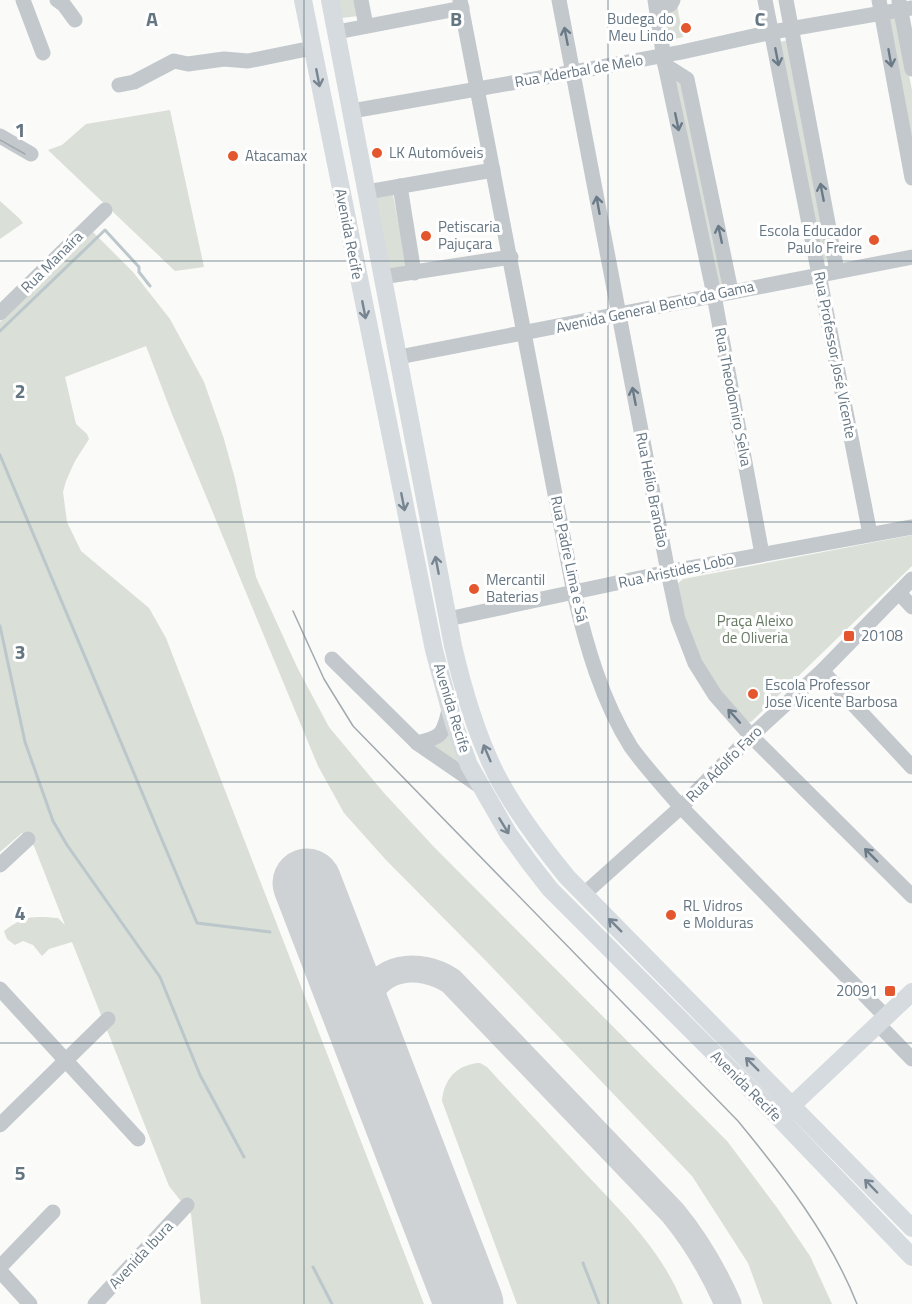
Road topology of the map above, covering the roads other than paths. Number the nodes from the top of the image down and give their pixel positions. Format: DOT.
graph roads {
  1 [pos="23,0"];
  2 [pos="57,0"];
  3 [pos="303,0"];
  4 [pos="330,0"];
  5 [pos="361,0"];
  6 [pos="559,0"];
  7 [pos="673,0"];
  8 [pos="765,0"];
  9 [pos="786,0"];
  10 [pos="461,4"];
  11 [pos="656,5"];
  12 [pos="904,6"];
  13 [pos="880,7"];
  14 [pos="75,20"];
  15 [pos="366,26"];
  16 [pos="792,28"];
  17 [pos="337,32"];
  18 [pos="772,32"];
  19 [pos="312,48"];
  20 [pos="44,53"];
  21 [pos="664,60"];
  22 [pos="912,69"];
  23 [pos="574,72"];
  24 [pos="119,85"];
  25 [pos="477,90"];
  26 [pos="352,111"];
  27 [pos="0,136"];
  28 [pos="31,154"];
  29 [pos="493,170"];
  30 [pos="912,178"];
  31 [pos="400,186"];
  32 [pos="367,192"];
  33 [pos="105,210"];
  34 [pos="511,257"];
  35 [pos="912,257"];
  36 [pos="837,271"];
  37 [pos="414,273"];
  38 [pos="818,274"];
  39 [pos="382,277"];
  40 [pos="731,291"];
  41 [pos="714,295"];
  42 [pos="0,313"];
  43 [pos="618,314"];
  44 [pos="525,334"];
  45 [pos="399,357"];
  46 [pos="910,528"];
  47 [pos="870,534"];
  48 [pos="762,554"];
  49 [pos="668,572"];
  50 [pos="912,579"];
  51 [pos="574,593"];
  52 [pos="899,593"];
  53 [pos="912,607"];
  54 [pos="448,619"];
  55 [pos="332,659"];
  56 [pos="822,671"];
  57 [pos="449,710"];
  58 [pos="751,736"];
  59 [pos="417,743"];
  60 [pos="912,767"];
  61 [pos="481,787"];
  62 [pos="681,807"];
  63 [pos="28,839"];
  64 [pos="0,865"];
  65 [pos="584,894"];
  66 [pos="912,896"];
  67 [pos="0,989"];
  68 [pos="912,992"];
  69 [pos="108,1019"];
  70 [pos="882,1020"];
  71 [pos="912,1059"];
  72 [pos="66,1060"];
  73 [pos="793,1105"];
  74 [pos="779,1118"];
  75 [pos="0,1125"];
  76 [pos="138,1139"];
  77 [pos="187,1205"];
  78 [pos="53,1212"];
  79 [pos="912,1228"];
  80 [pos="912,1257"];
  81 [pos="0,1269"];
  82 [pos="30,1304"];
  83 [pos="95,1304"];
  1 -- 20 [label="street"];
  2 -- 14 [label="street"];
  3 -- 19 [label="main road, Avenida Recife"];
  4 -- 17 [label="main road, Avenida Recife"];
  5 -- 15 [label="street"];
  23 -- 6 [label="street, Rua Hélio Brandão, one-way"];
  7 -- 11 [label="street, Rua Theodomiro Selva"];
  8 -- 18 [label="street, Rua Professor José Vicente"];
  9 -- 16 [label="street, Rua Professor José Vicente"];
  10 -- 15 [label="street"];
  10 -- 25 [label="street, Rua Padre Lima e Sá"];
  11 -- 21 [label="street, Rua Theodomiro Selva"];
  12 -- 13 [label="street, Rua Aderbal de Melo"];
  12 -- 22 [label="street"];
  13 -- 16 [label="street, Rua Aderbal de Melo"];
  13 -- 30 [label="street, one-way"];
  15 -- 17 [label="street"];
  16 -- 18 [label="street, Rua Aderbal de Melo"];
  36 -- 16 [label="street, Rua Professor José Vicente, one-way"];
  17 -- 26 [label="main road, Avenida Recife"];
  18 -- 21 [label="street, Rua Aderbal de Melo"];
  18 -- 38 [label="street, Rua Professor José Vicente, one-way"];
  19 -- 24 [label="street"];
  19 -- 57 [label="main road, Avenida Recife, one-way"];
  21 -- 23 [label="street, Rua Aderbal de Melo"];
  40 -- 21 [label="street, one-way"];
  21 -- 41 [label="street, Rua Theodomiro Selva, one-way"];
  23 -- 25 [label="street, Rua Aderbal de Melo"];
  43 -- 23 [label="street, Rua Hélio Brandão, one-way"];
  25 -- 26 [label="street, Rua Aderbal de Melo"];
  25 -- 29 [label="street, Rua Padre Lima e Sá"];
  26 -- 32 [label="main road, Avenida Recife"];
  27 -- 28 [label="street"];
  29 -- 31 [label="street"];
  29 -- 34 [label="street, Rua Padre Lima e Sá"];
  31 -- 32 [label="street"];
  31 -- 37 [label="street"];
  32 -- 39 [label="main road, Avenida Recife"];
  33 -- 42 [label="street, Rua Manaíra"];
  34 -- 37 [label="street"];
  34 -- 44 [label="street, Rua Padre Lima e Sá"];
  35 -- 36 [label="street, Avenida General Bento da Gama"];
  36 -- 38 [label="street, Avenida General Bento da Gama"];
  37 -- 39 [label="street"];
  38 -- 40 [label="street, Avenida General Bento da Gama"];
  38 -- 47 [label="street, Rua Professor José Vicente"];
  39 -- 45 [label="main road, Avenida Recife"];
  40 -- 41 [label="street, Avenida General Bento da Gama"];
  41 -- 43 [label="street, Avenida General Bento da Gama"];
  41 -- 48 [label="street, Rua Theodomiro Selva"];
  43 -- 44 [label="street, Avenida General Bento da Gama"];
  49 -- 43 [label="street, Rua Hélio Brandão, one-way"];
  44 -- 45 [label="street, Avenida General Bento da Gama"];
  44 -- 51 [label="street, Rua Padre Lima e Sá"];
  54 -- 45 [label="main road, Avenida Recife, one-way"];
  46 -- 47 [label="street, Rua Aristides Lobo"];
  47 -- 48 [label="street, Rua Aristides Lobo"];
  48 -- 49 [label="street, Rua Aristides Lobo"];
  49 -- 51 [label="street, Rua Aristides Lobo"];
  58 -- 49 [label="street, Rua Hélio Brandão, one-way"];
  50 -- 52 [label="street, Rua Adolfo Faro"];
  51 -- 54 [label="street, Rua Aristides Lobo"];
  51 -- 62 [label="street, Rua Padre Lima e Sá"];
  52 -- 53 [label="street"];
  52 -- 56 [label="street, Rua Adolfo Faro"];
  65 -- 54 [label="main road, Avenida Recife, one-way"];
  55 -- 59 [label="street"];
  56 -- 58 [label="street, Rua Adolfo Faro"];
  56 -- 60 [label="street"];
  57 -- 59 [label="street"];
  57 -- 61 [label="main road, Avenida Recife"];
  58 -- 62 [label="street, Rua Adolfo Faro"];
  66 -- 58 [label="street, Rua Hélio Brandão, one-way"];
  59 -- 61 [label="street"];
  61 -- 74 [label="main road, Avenida Recife, one-way"];
  62 -- 65 [label="street, Rua Adolfo Faro"];
  62 -- 70 [label="street, Rua Padre Lima e Sá"];
  63 -- 64 [label="street"];
  73 -- 65 [label="main road, Avenida Recife, one-way"];
  67 -- 72 [label="street"];
  68 -- 70 [label="main road"];
  69 -- 72 [label="street"];
  70 -- 71 [label="street, Rua Padre Lima e Sá"];
  70 -- 73 [label="main road"];
  72 -- 75 [label="street"];
  72 -- 76 [label="street"];
  73 -- 74 [label="main road"];
  79 -- 73 [label="main road, Avenida Recife, one-way"];
  74 -- 80 [label="main road, Avenida Recife"];
  77 -- 83 [label="street, Avenida Ibura"];
  78 -- 81 [label="street"];
  81 -- 82 [label="street"];
}
